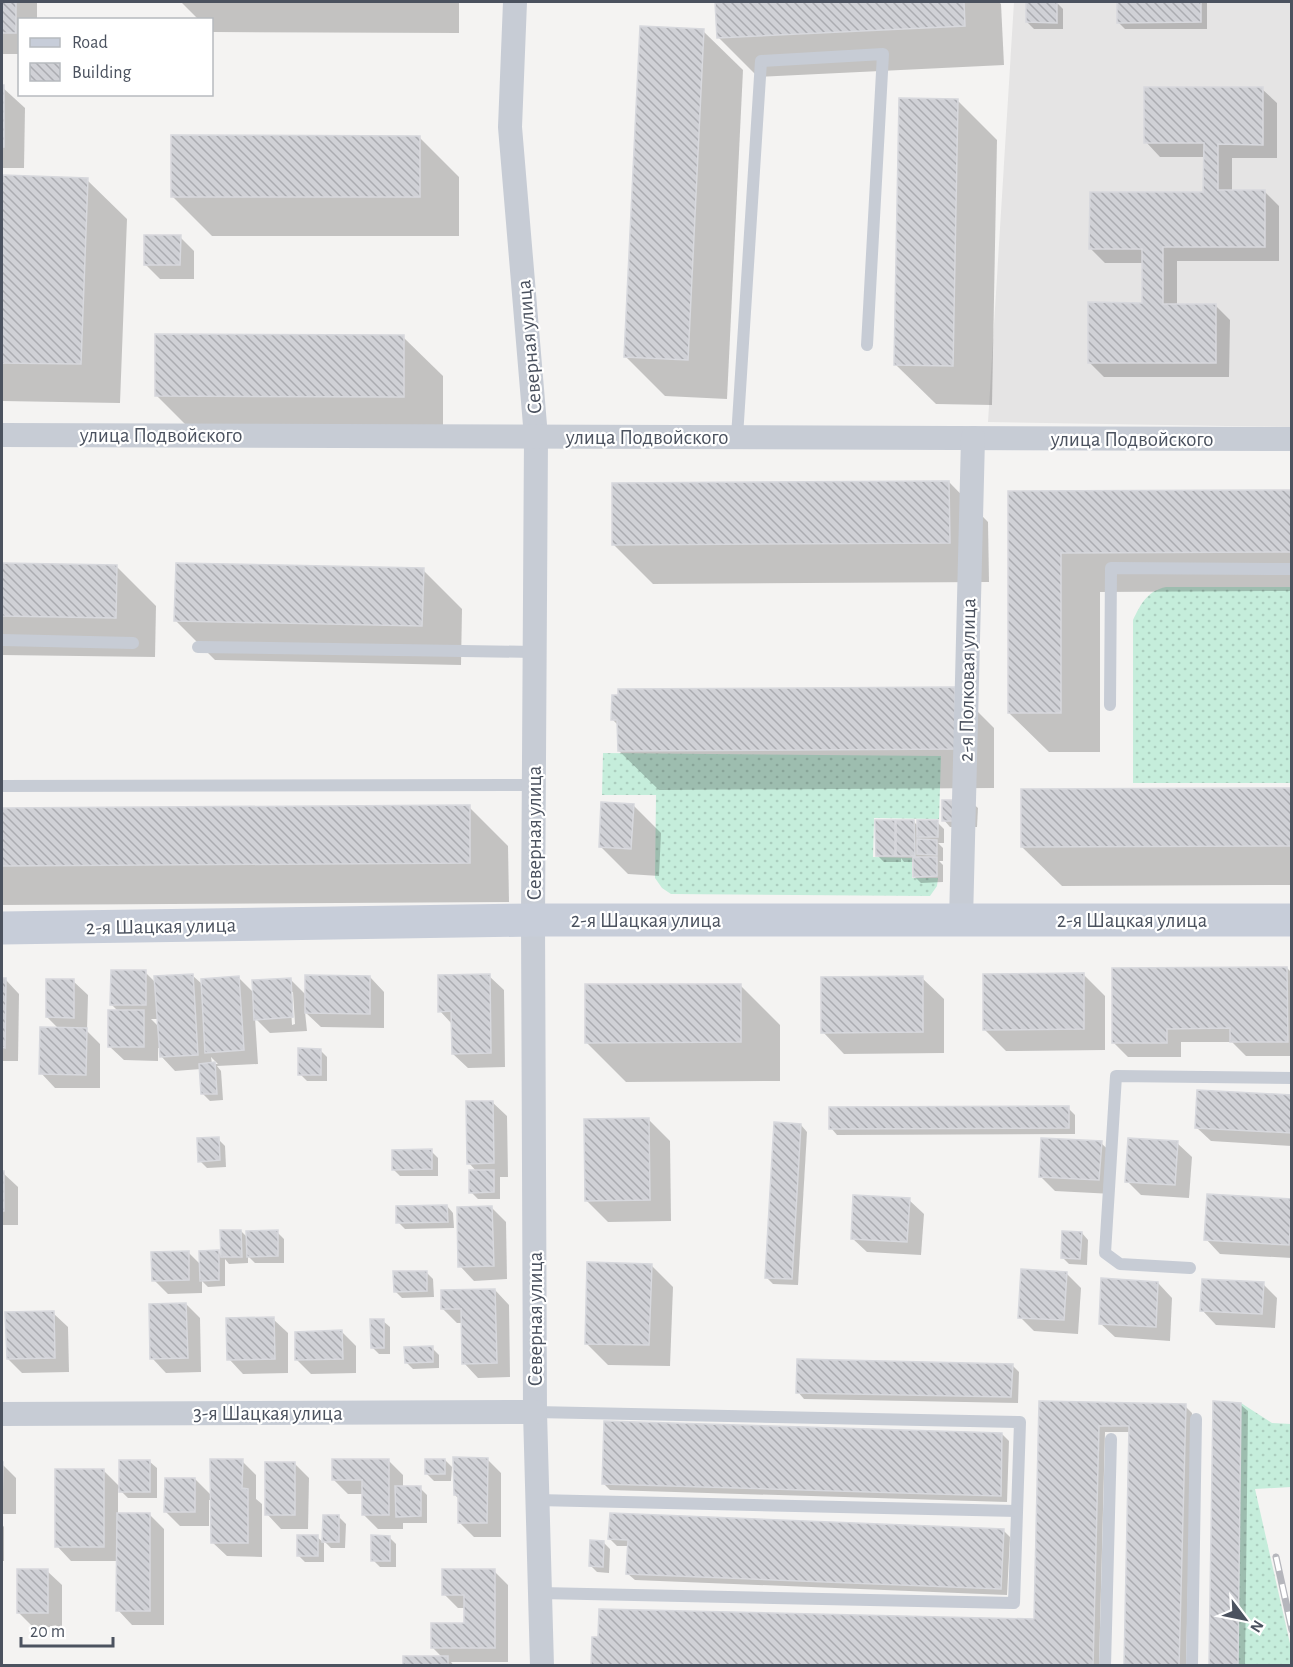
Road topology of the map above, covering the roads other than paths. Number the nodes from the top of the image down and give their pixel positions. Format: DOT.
graph roads {
  1 [pos="515,2"];
  2 [pos="867,345"];
  3 [pos="2,435"];
  4 [pos="536,437"];
  5 [pos="737,437"];
  6 [pos="973,438"];
  7 [pos="1292,439"];
  8 [pos="1292,569"];
  9 [pos="2,640"];
  10 [pos="133,643"];
  11 [pos="198,647"];
  12 [pos="535,652"];
  13 [pos="1110,705"];
  14 [pos="535,785"];
  15 [pos="2,786"];
  16 [pos="533,920"];
  17 [pos="1292,920"];
  18 [pos="961,921"];
  19 [pos="2,928"];
  20 [pos="1292,1078"];
  21 [pos="1190,1268"];
  22 [pos="535,1412"];
  23 [pos="2,1414"];
  24 [pos="1196,1419"];
  25 [pos="1111,1439"];
  26 [pos="537,1500"];
  27 [pos="1017,1511"];
  28 [pos="540,1593"];
  29 [pos="542,1665"];
  30 [pos="1105,1665"];
  31 [pos="1192,1665"];
  1 -- 4 [label="street, Северная улица"];
  2 -- 5 [label="lane"];
  3 -- 4 [label="street, улица Подвойского"];
  4 -- 5 [label="street, улица Подвойского"];
  4 -- 12 [label="street, Северная улица"];
  5 -- 6 [label="street, улица Подвойского"];
  6 -- 7 [label="street, улица Подвойского"];
  6 -- 18 [label="street, 2-я Полковая улица"];
  8 -- 13 [label="lane"];
  9 -- 10 [label="lane"];
  11 -- 12 [label="lane"];
  12 -- 14 [label="street, Северная улица"];
  14 -- 15 [label="lane"];
  14 -- 16 [label="street, Северная улица"];
  16 -- 18 [label="street, 2-я Шацкая улица"];
  16 -- 19 [label="street, 2-я Шацкая улица"];
  16 -- 22 [label="street, Северная улица"];
  17 -- 18 [label="street, 2-я Шацкая улица"];
  20 -- 21 [label="lane"];
  22 -- 23 [label="street, 3-я Шацкая улица"];
  22 -- 26 [label="street, Северная улица"];
  22 -- 27 [label="lane"];
  24 -- 31 [label="lane"];
  25 -- 30 [label="lane"];
  26 -- 27 [label="lane"];
  26 -- 28 [label="street, Северная улица"];
  27 -- 28 [label="lane"];
  28 -- 29 [label="street, Северная улица"];
}
